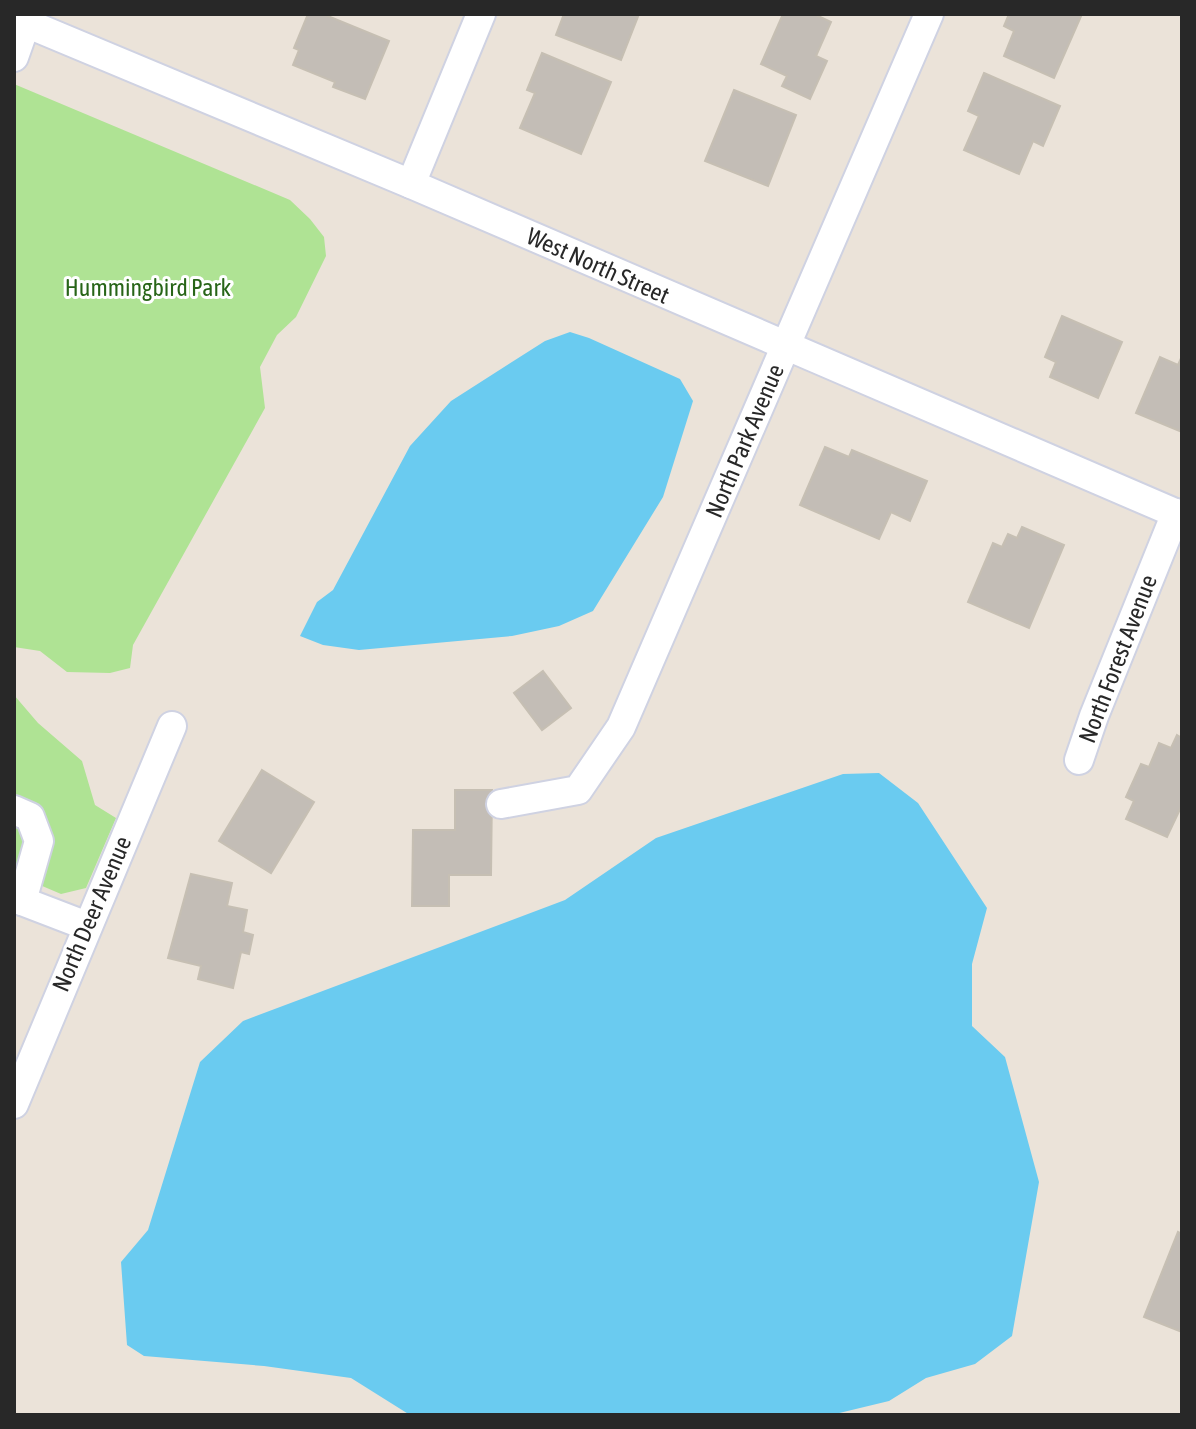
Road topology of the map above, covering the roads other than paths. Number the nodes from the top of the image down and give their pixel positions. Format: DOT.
graph roads {
  1 [pos="481,14"];
  2 [pos="929,14"];
  3 [pos="20,20"];
  4 [pos="14,57"];
  5 [pos="411,184"];
  6 [pos="786,347"];
  7 [pos="1179,514"];
  8 [pos="172,726"];
  9 [pos="1079,760"];
  10 [pos="501,804"];
  11 [pos="14,810"];
  12 [pos="18,899"];
  13 [pos="87,926"];
  14 [pos="14,1104"];
  1 -- 5 [label="street"];
  2 -- 6 [label="street, North Park Avenue"];
  3 -- 4 [label="street"];
  3 -- 5 [label="street, West North Street"];
  5 -- 6 [label="street, West North Street"];
  6 -- 7 [label="street, West North Street"];
  6 -- 10 [label="street, North Park Avenue"];
  7 -- 9 [label="street, North Forest Avenue"];
  8 -- 13 [label="street, North Deer Avenue"];
  11 -- 12 [label="street"];
  12 -- 13 [label="street"];
  13 -- 14 [label="street, North Deer Avenue"];
}
